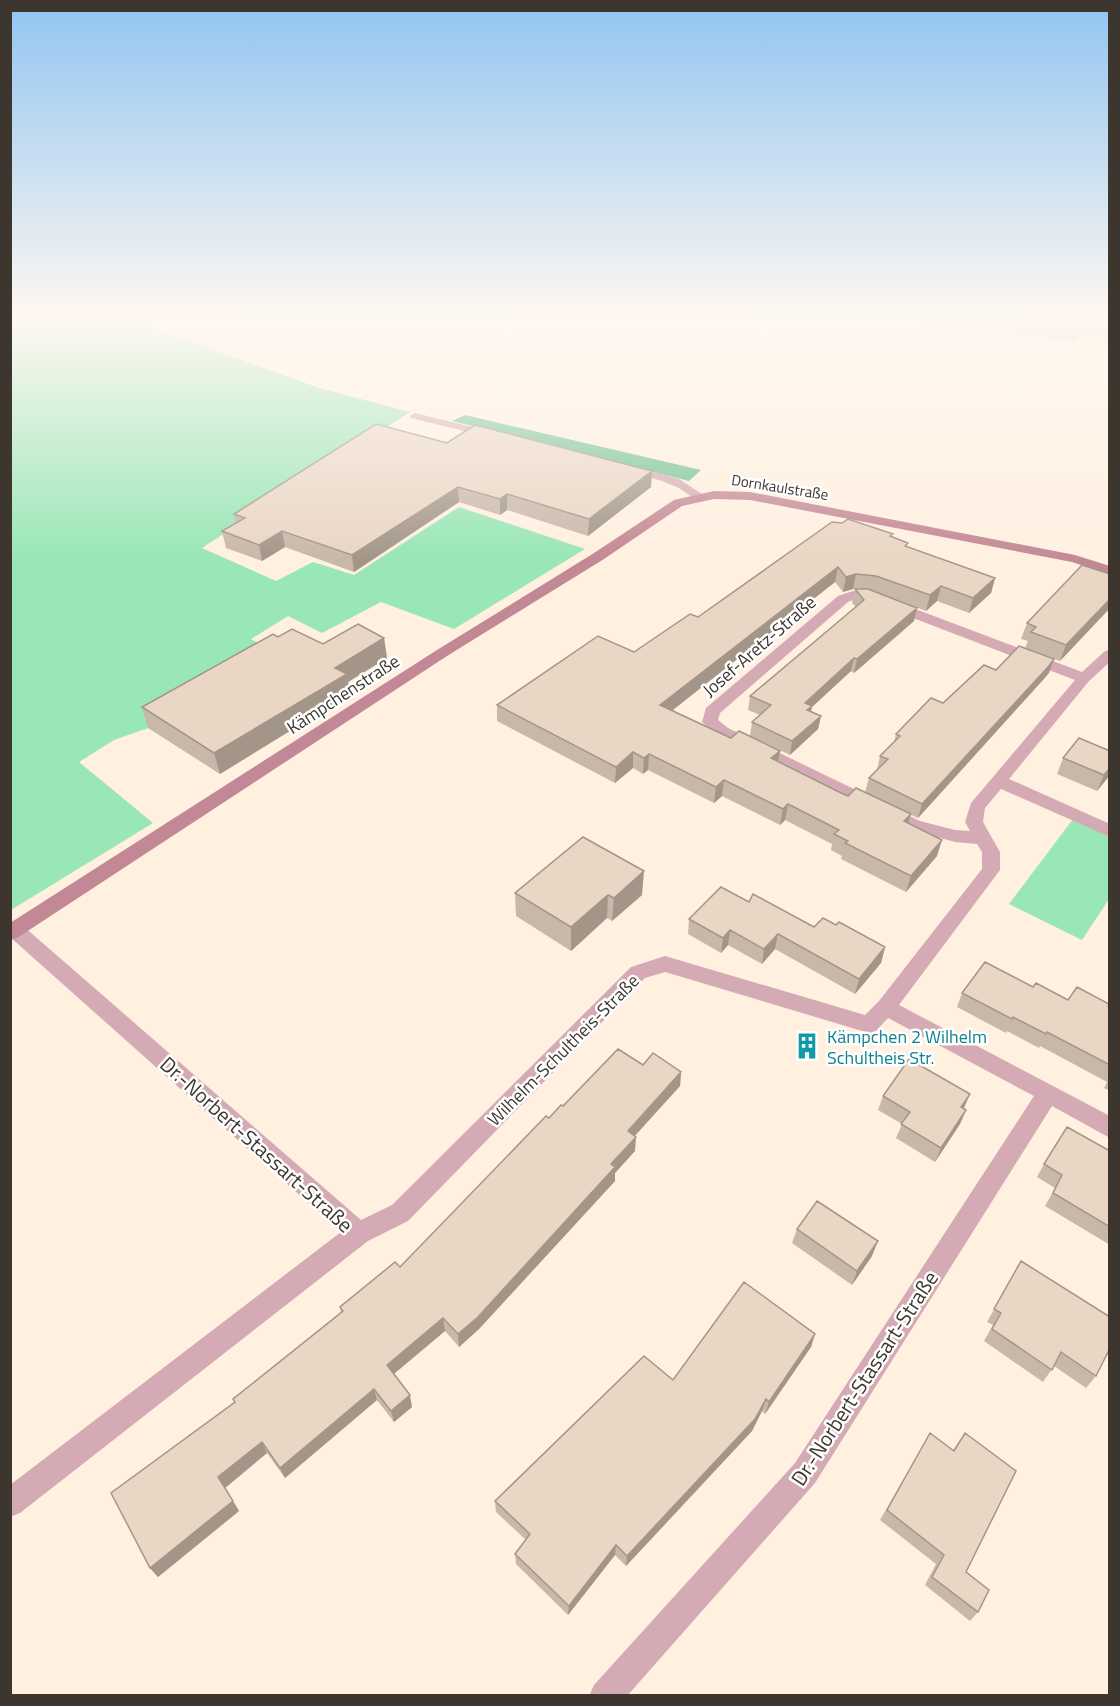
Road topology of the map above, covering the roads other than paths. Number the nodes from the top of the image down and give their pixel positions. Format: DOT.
graph roads {
  1 [pos="415,416"];
  2 [pos="501,437"];
  3 [pos="616,466"];
  4 [pos="699,496"];
  5 [pos="1075,559"];
  6 [pos="1110,559"];
  7 [pos="1110,571"];
  8 [pos="1110,654"];
  9 [pos="1084,678"];
  10 [pos="998,781"];
  11 [pos="1110,831"];
  12 [pos="982,838"];
  13 [pos="13,931"];
  14 [pos="886,1007"];
  15 [pos="1048,1093"];
  16 [pos="1110,1128"];
  17 [pos="359,1233"];
  18 [pos="10,1503"];
  19 [pos="605,1695"];
  1 -- 2 [label="street"];
  3 -- 4 [label="street"];
  4 -- 5 [label="street, Dornkaulstraße"];
  4 -- 13 [label="street, Kämpchenstraße"];
  5 -- 6 [label="street, Dornkaulstraße"];
  5 -- 7 [label="street, Dornkaulstraße"];
  8 -- 9 [label="street, Wilhelm-Schultheis-Straße"];
  9 -- 10 [label="street, Wilhelm-Schultheis-Straße"];
  9 -- 12 [label="street, Josef-Aretz-Straße"];
  10 -- 11 [label="street"];
  10 -- 12 [label="street, Wilhelm-Schultheis-Straße"];
  12 -- 14 [label="street, Wilhelm-Schultheis-Straße"];
  13 -- 17 [label="street, Dr.-Norbert-Stassart-Straße"];
  14 -- 15 [label="street"];
  14 -- 17 [label="street, Wilhelm-Schultheis-Straße"];
  15 -- 16 [label="street"];
  15 -- 19 [label="street, Dr.-Norbert-Stassart-Straße"];
  17 -- 18 [label="street, Dr.-Norbert-Stassart-Straße"];
}
